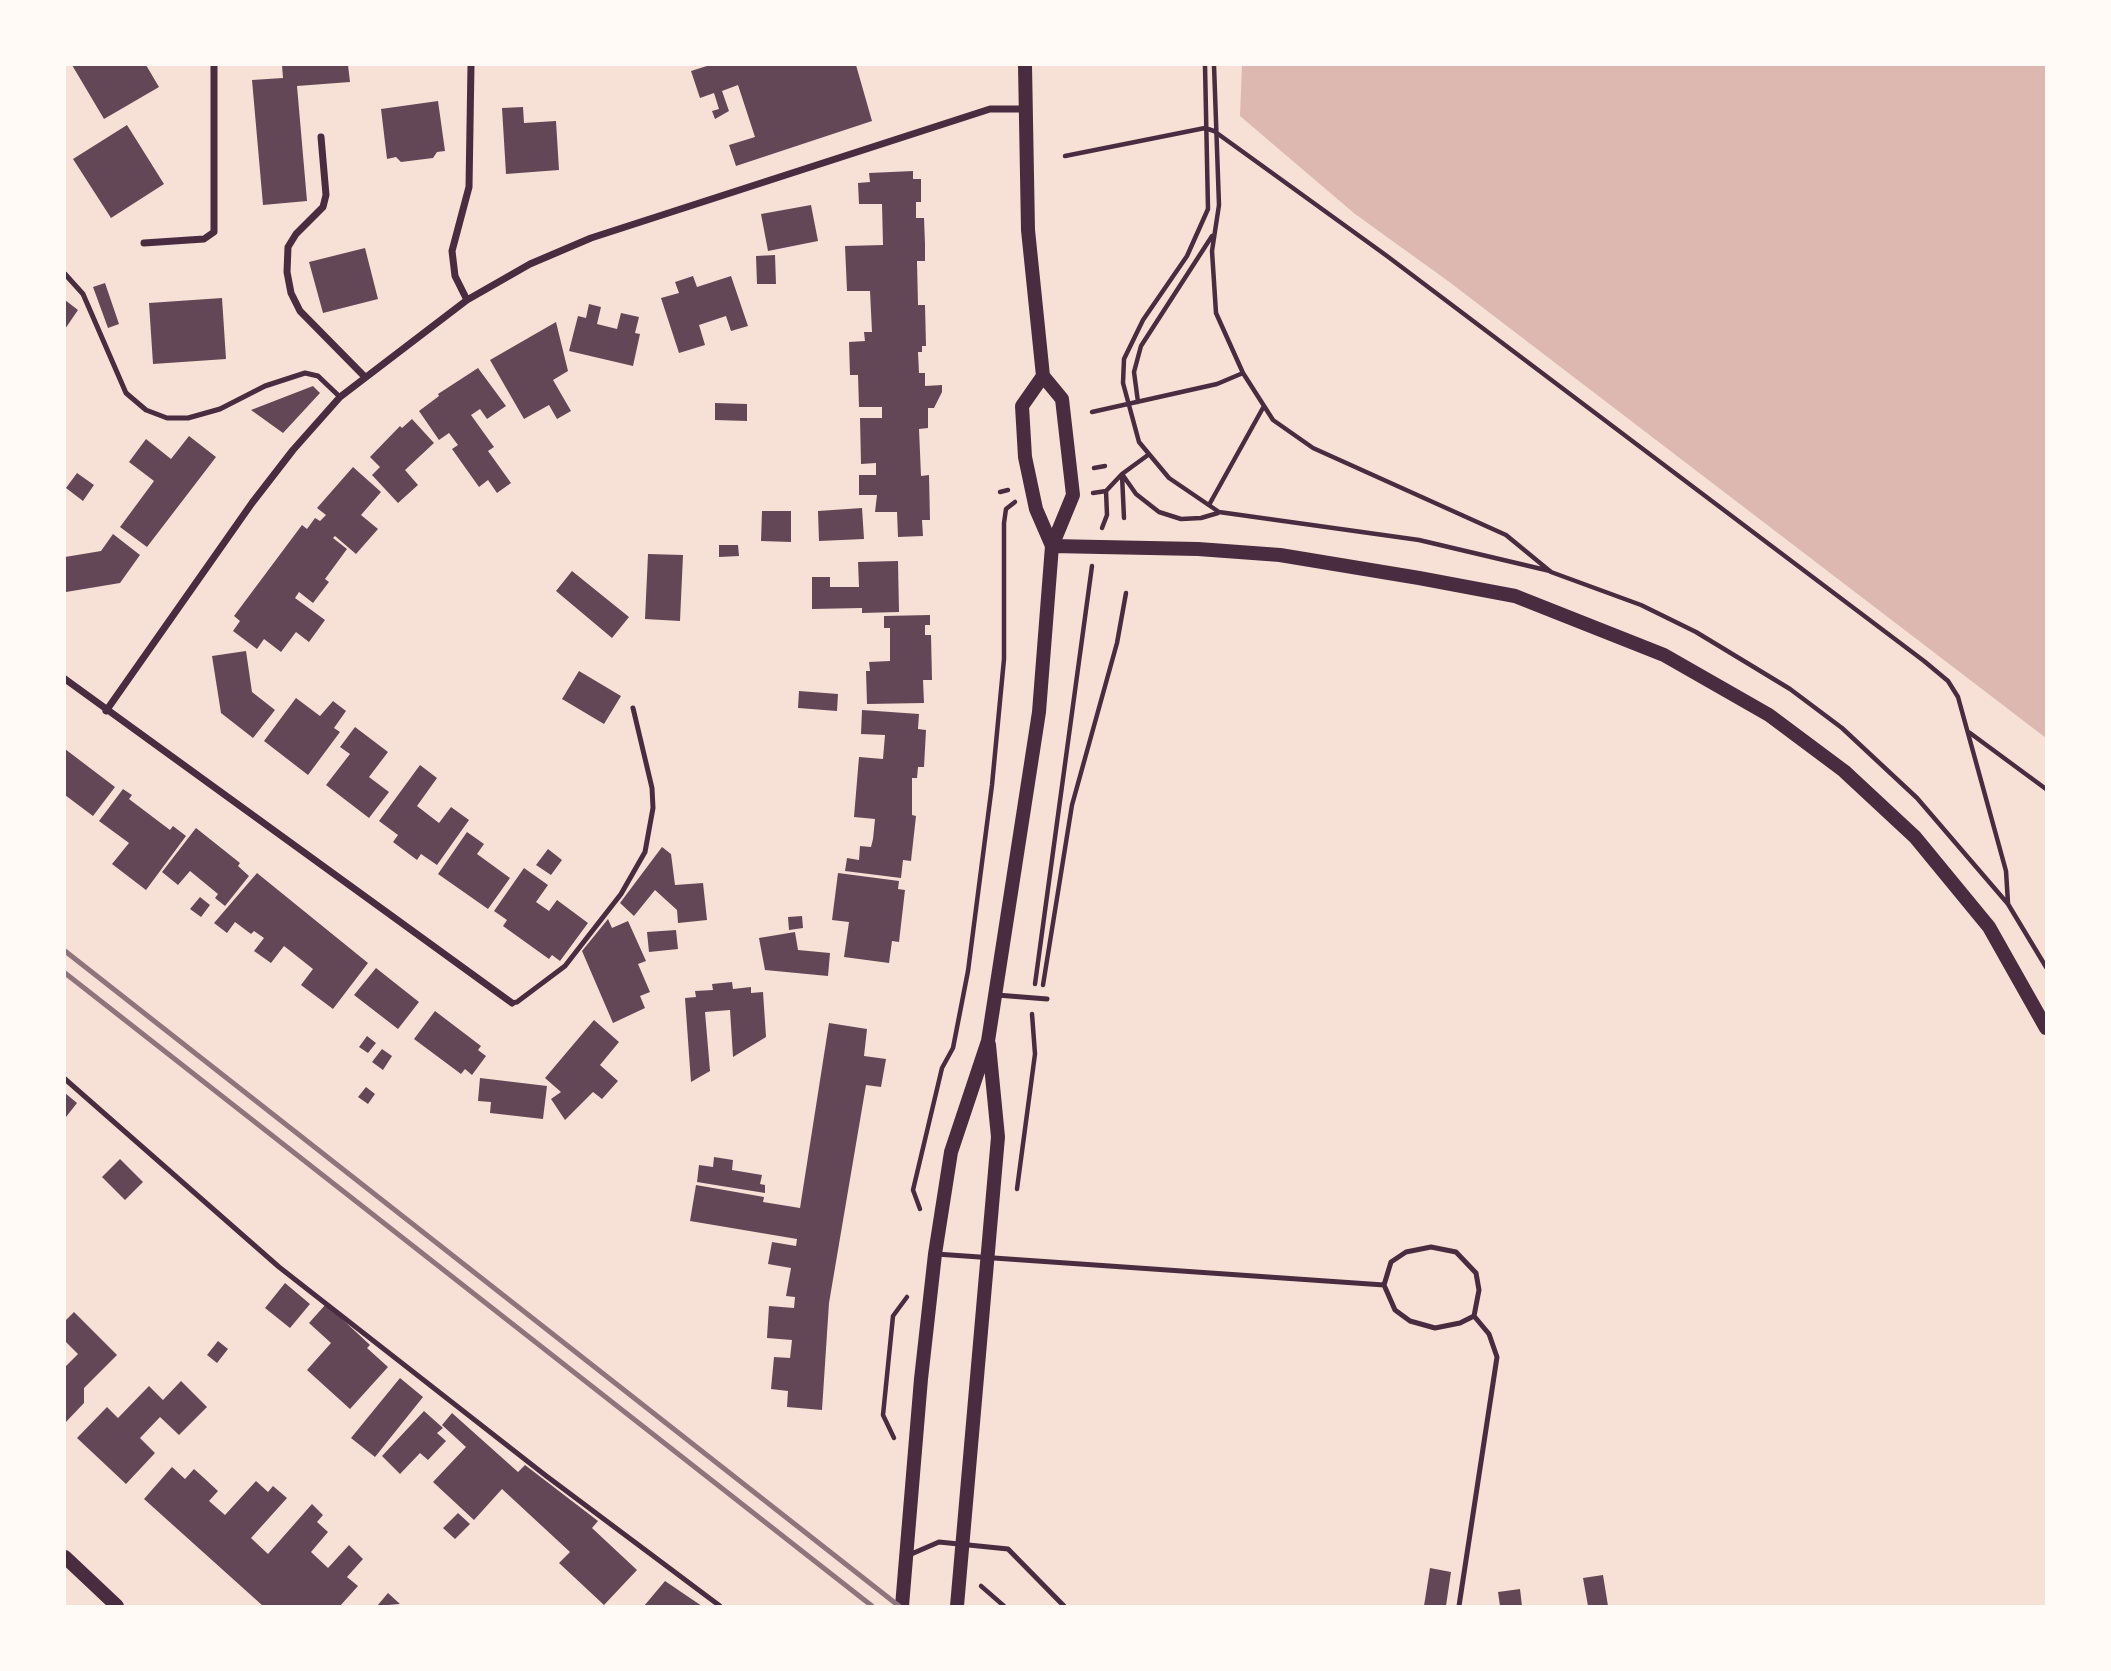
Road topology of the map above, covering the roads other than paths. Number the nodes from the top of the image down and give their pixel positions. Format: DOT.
graph roads {
  1 [pos="214,65"];
  2 [pos="471,65"];
  3 [pos="1025,65"];
  4 [pos="1026,109"];
  5 [pos="321,137"];
  6 [pos="144,243"];
  7 [pos="65,274"];
  8 [pos="467,300"];
  9 [pos="364,376"];
  10 [pos="1043,376"];
  11 [pos="340,397"];
  12 [pos="1052,546"];
  13 [pos="65,679"];
  14 [pos="633,708"];
  15 [pos="106,711"];
  16 [pos="997,995"];
  17 [pos="1044,998"];
  18 [pos="512,1003"];
  19 [pos="2046,1028"];
  20 [pos="988,1041"];
  21 [pos="65,1079"];
  22 [pos="935,1254"];
  23 [pos="988,1258"];
  24 [pos="1384,1285"];
  25 [pos="1474,1316"];
  26 [pos="964,1544"];
  27 [pos="908,1556"];
  28 [pos="65,1557"];
  29 [pos="117,1606"];
  30 [pos="720,1606"];
  31 [pos="902,1606"];
  32 [pos="957,1606"];
  33 [pos="1064,1606"];
  34 [pos="1459,1606"];
  1 -- 6 [label="street"];
  2 -- 8 [label="street"];
  3 -- 4 [label="main road"];
  4 -- 8 [label="street"];
  4 -- 10 [label="main road"];
  5 -- 9 [label="street"];
  7 -- 11 [label="lane"];
  8 -- 9 [label="street"];
  9 -- 11 [label="street"];
  10 -- 12 [label="main road"];
  10 -- 12 [label="main road"];
  11 -- 15 [label="street"];
  12 -- 16 [label="main road"];
  12 -- 19 [label="main road"];
  13 -- 15 [label="street"];
  14 -- 18 [label="lane"];
  15 -- 18 [label="street"];
  16 -- 17 [label="lane"];
  16 -- 20 [label="main road"];
  20 -- 22 [label="main road"];
  20 -- 23 [label="main road"];
  21 -- 30 [label="lane"];
  22 -- 23 [label="lane"];
  22 -- 27 [label="main road"];
  23 -- 24 [label="lane"];
  23 -- 26 [label="main road"];
  24 -- 25 [label="lane"];
  24 -- 25 [label="lane"];
  25 -- 34 [label="lane"];
  26 -- 27 [label="lane"];
  26 -- 32 [label="main road"];
  26 -- 33 [label="lane"];
  27 -- 31 [label="main road"];
  28 -- 29 [label="main road"];
}
